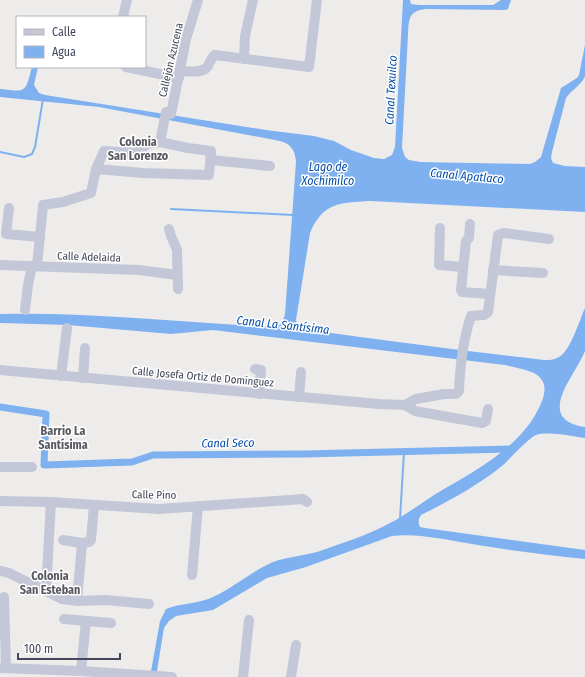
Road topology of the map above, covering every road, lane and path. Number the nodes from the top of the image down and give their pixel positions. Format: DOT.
graph roads {
  1 [pos="127,0"];
  2 [pos="198,0"];
  3 [pos="253,0"];
  4 [pos="317,0"];
  5 [pos="123,16"];
  6 [pos="244,59"];
  7 [pos="134,68"];
  8 [pos="179,74"];
  9 [pos="160,142"];
  10 [pos="211,160"];
  11 [pos="270,166"];
  12 [pos="96,169"];
  13 [pos="9,208"];
  14 [pos="470,224"];
  15 [pos="440,228"];
  16 [pos="170,229"];
  17 [pos="40,237"];
  18 [pos="548,239"];
  19 [pos="0,265"];
  20 [pos="34,266"];
  21 [pos="463,268"];
  22 [pos="493,270"];
  23 [pos="543,273"];
  24 [pos="177,275"];
  25 [pos="178,289"];
  26 [pos="490,294"];
  27 [pos="25,310"];
  28 [pos="67,328"];
  29 [pos="86,348"];
  30 [pos="255,369"];
  31 [pos="0,370"];
  32 [pos="301,372"];
  33 [pos="61,376"];
  34 [pos="83,378"];
  35 [pos="259,394"];
  36 [pos="299,397"];
  37 [pos="405,405"];
  38 [pos="488,409"];
  39 [pos="0,467"];
  40 [pos="32,467"];
  41 [pos="0,501"];
  42 [pos="51,502"];
  43 [pos="307,502"];
  44 [pos="94,505"];
  45 [pos="198,506"];
  46 [pos="63,540"];
  47 [pos="82,542"];
  48 [pos="1,569"];
  49 [pos="192,575"];
  50 [pos="46,591"];
  51 [pos="4,597"];
  52 [pos="77,601"];
  53 [pos="149,604"];
  54 [pos="64,620"];
  55 [pos="249,620"];
  56 [pos="86,621"];
  57 [pos="111,623"];
  58 [pos="296,645"];
  59 [pos="3,668"];
  60 [pos="81,670"];
  61 [pos="157,676"];
  62 [pos="172,677"];
  63 [pos="243,677"];
  64 [pos="291,677"];
  1 -- 5 [label="street"];
  2 -- 8 [label="street, Callejón Azucena"];
  3 -- 6 [label="street"];
  4 -- 6 [label="street"];
  6 -- 8 [label="street"];
  7 -- 8 [label="street"];
  8 -- 9 [label="street, Callejón Azucena"];
  9 -- 10 [label="street"];
  9 -- 12 [label="street"];
  10 -- 11 [label="street"];
  10 -- 12 [label="street"];
  12 -- 17 [label="street"];
  13 -- 17 [label="street"];
  14 -- 21 [label="street"];
  15 -- 21 [label="street"];
  16 -- 24 [label="street"];
  17 -- 20 [label="street"];
  18 -- 22 [label="street"];
  19 -- 20 [label="street, Calle Adelaida"];
  20 -- 24 [label="street, Calle Adelaida"];
  20 -- 27 [label="street"];
  21 -- 26 [label="street"];
  22 -- 23 [label="street"];
  22 -- 26 [label="street"];
  24 -- 25 [label="street"];
  26 -- 37 [label="street"];
  28 -- 33 [label="street"];
  29 -- 34 [label="street"];
  30 -- 35 [label="street"];
  31 -- 33 [label="street, Calle Josefa Ortiz de Domínguez"];
  32 -- 36 [label="street"];
  33 -- 34 [label="street, Calle Josefa Ortiz de Domínguez"];
  34 -- 35 [label="street, Calle Josefa Ortiz de Domínguez"];
  35 -- 36 [label="street, Calle Josefa Ortiz de Domínguez"];
  36 -- 37 [label="street, Calle Josefa Ortiz de Domínguez"];
  37 -- 38 [label="street"];
  39 -- 40 [label="street"];
  41 -- 42 [label="street, Calle Pino"];
  42 -- 44 [label="street, Calle Pino"];
  42 -- 50 [label="street"];
  43 -- 45 [label="street, Calle Pino"];
  44 -- 45 [label="street, Calle Pino"];
  44 -- 47 [label="street"];
  45 -- 49 [label="street"];
  46 -- 47 [label="street"];
  47 -- 52 [label="street"];
  48 -- 50 [label="street"];
  50 -- 52 [label="street"];
  51 -- 59 [label="street"];
  52 -- 53 [label="street"];
  54 -- 56 [label="street"];
  55 -- 63 [label="street"];
  56 -- 57 [label="street"];
  56 -- 60 [label="street"];
  58 -- 64 [label="street"];
  59 -- 60 [label="street"];
  60 -- 61 [label="street"];
  61 -- 62 [label="street"];
}
